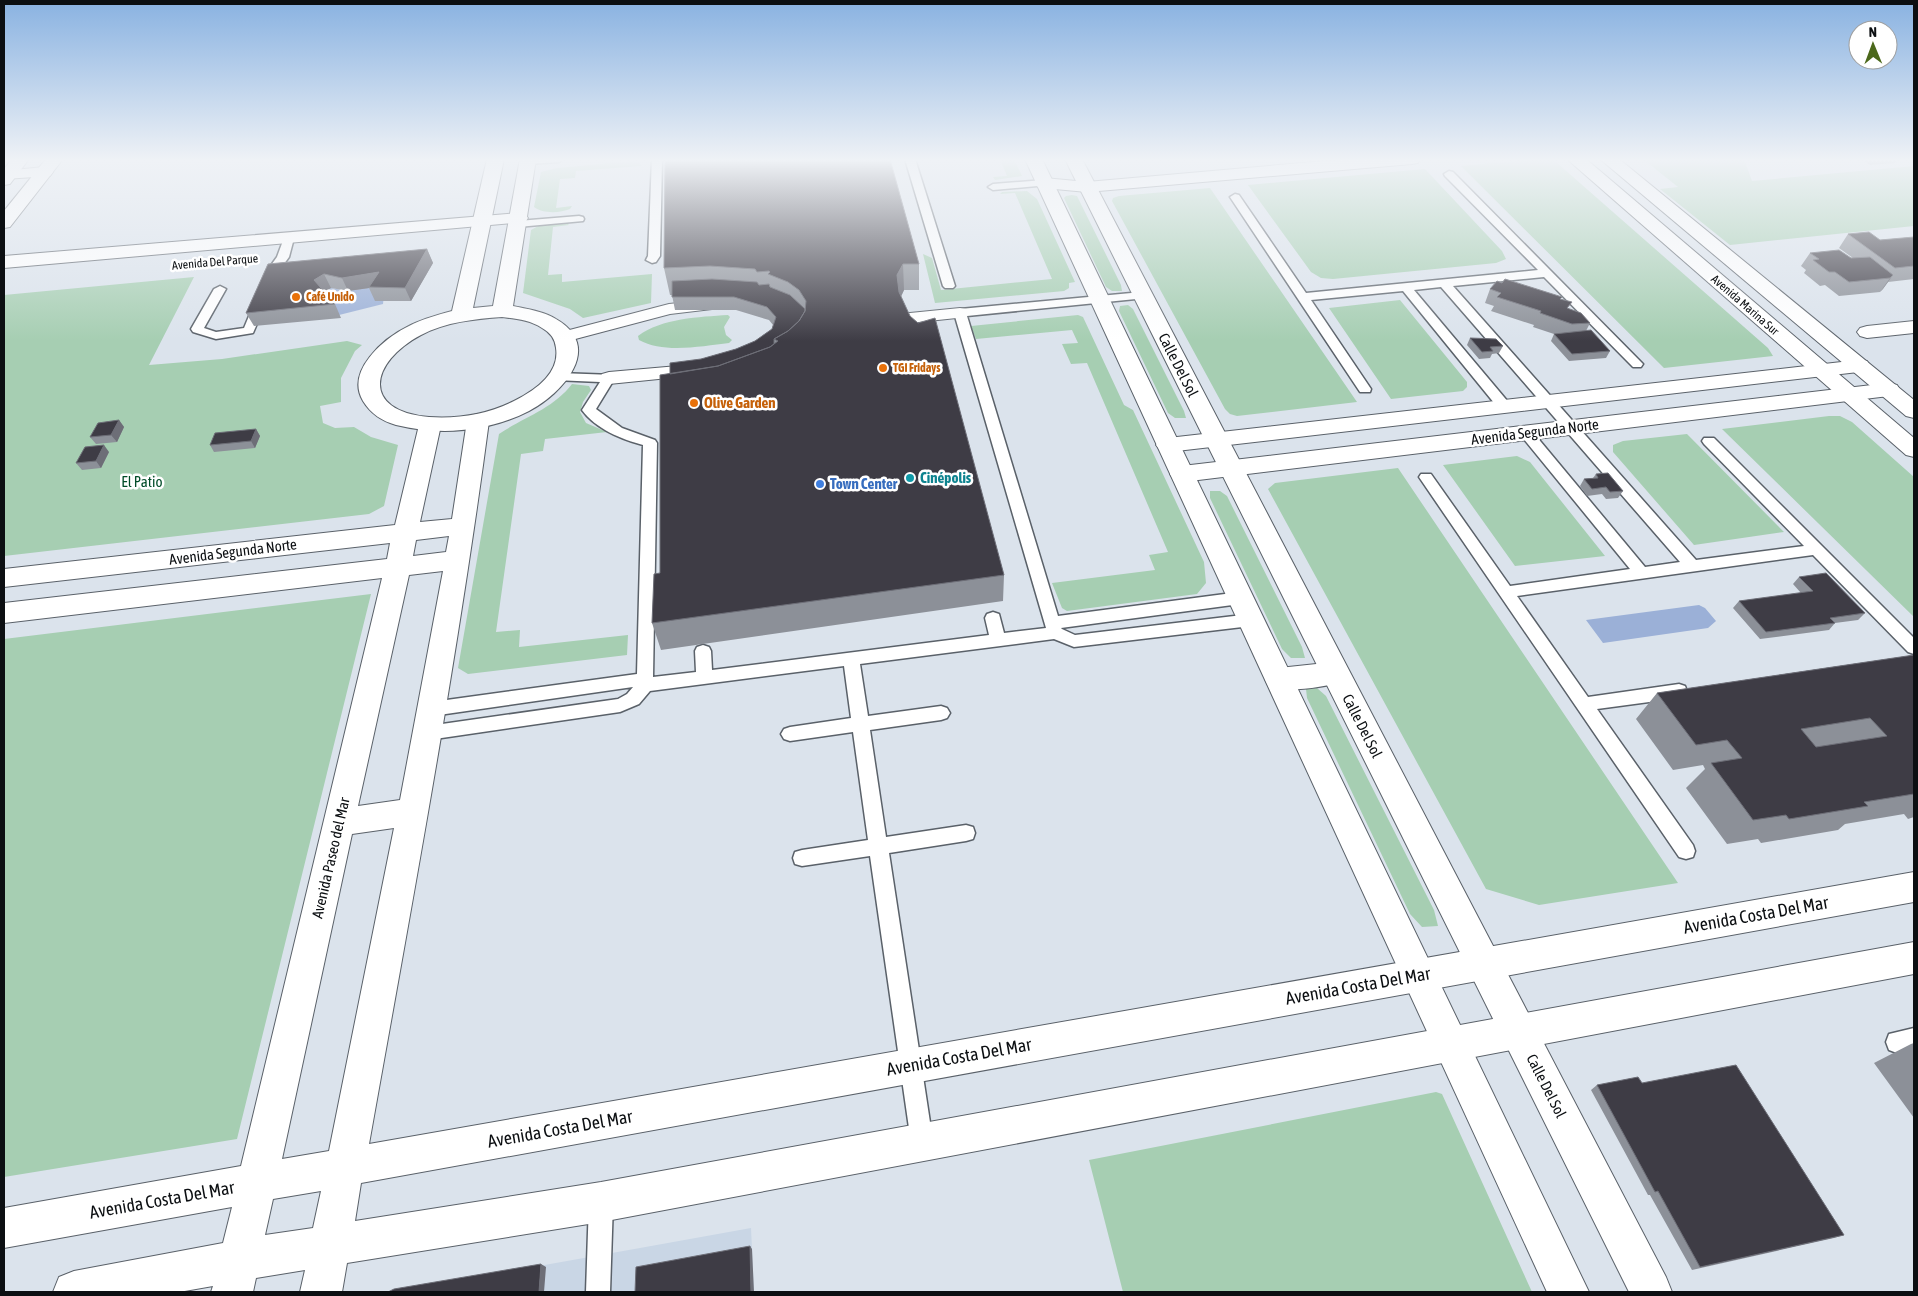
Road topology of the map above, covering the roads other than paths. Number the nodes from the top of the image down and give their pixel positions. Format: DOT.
graph roads {
  1 [pos="482,219"];
  2 [pos="518,219"];
  3 [pos="557,219"];
  4 [pos="655,219"];
  5 [pos="929,219"];
  6 [pos="1062,219"];
  7 [pos="1106,219"];
  8 [pos="1251,219"];
  9 [pos="1494,219"];
  10 [pos="1646,219"];
  11 [pos="1681,219"];
  12 [pos="517,226"];
  13 [pos="479,231"];
  14 [pos="289,238"];
  15 [pos="458,242"];
  16 [pos="302,255"];
  17 [pos="283,256"];
  18 [pos="264,258"];
  19 [pos="652,260"];
  20 [pos="4,262"];
  21 [pos="1546,272"];
  22 [pos="1444,282"];
  23 [pos="949,286"];
  24 [pos="1405,286"];
  25 [pos="220,289"];
  26 [pos="1142,296"];
  27 [pos="1304,297"];
  28 [pos="1100,300"];
  29 [pos="725,304"];
  30 [pos="502,311"];
  31 [pos="960,313"];
  32 [pos="461,315"];
  33 [pos="900,319"];
  34 [pos="1914,327"];
  35 [pos="1867,332"];
  36 [pos="564,337"];
  37 [pos="1637,364"];
  38 [pos="1859,366"];
  39 [pos="716,368"];
  40 [pos="1821,370"];
  41 [pos="559,377"];
  42 [pos="608,378"];
  43 [pos="1365,389"];
  44 [pos="1889,390"];
  45 [pos="1850,395"];
  46 [pos="1548,401"];
  47 [pos="1504,406"];
  48 [pos="1914,412"];
  49 [pos="478,421"];
  50 [pos="430,425"];
  51 [pos="1572,428"];
  52 [pos="1526,433"];
  53 [pos="1216,439"];
  54 [pos="1709,441"];
  55 [pos="1168,445"];
  56 [pos="1914,450"];
  57 [pos="1230,468"];
  58 [pos="1182,474"];
  59 [pos="1426,477"];
  60 [pos="463,526"];
  61 [pos="406,532"];
  62 [pos="1817,549"];
  63 [pos="457,560"];
  64 [pos="398,566"];
  65 [pos="1692,566"];
  66 [pos="1641,573"];
  67 [pos="4,578"];
  68 [pos="1506,592"];
  69 [pos="1245,609"];
  70 [pos="4,613"];
  71 [pos="993,618"];
  72 [pos="1053,628"];
  73 [pos="998,640"];
  74 [pos="703,651"];
  75 [pos="1911,655"];
  76 [pos="851,659"];
  77 [pos="1335,673"];
  78 [pos="704,677"];
  79 [pos="1279,679"];
  80 [pos="645,682"];
  81 [pos="1690,689"];
  82 [pos="1583,704"];
  83 [pos="941,713"];
  84 [pos="430,722"];
  85 [pos="861,724"];
  86 [pos="790,734"];
  87 [pos="413,811"];
  88 [pos="339,823"];
  89 [pos="966,832"];
  90 [pos="880,846"];
  91 [pos="1686,851"];
  92 [pos="802,858"];
  93 [pos="1914,886"];
  94 [pos="1914,958"];
  95 [pos="1483,963"];
  96 [pos="1418,975"];
  97 [pos="1518,1031"];
  98 [pos="1451,1044"];
  99 [pos="912,1066"];
  100 [pos="922,1142"];
  101 [pos="344,1168"];
  102 [pos="255,1183"];
  103 [pos="601,1202"];
  104 [pos="4,1228"];
  105 [pos="330,1246"];
  106 [pos="236,1276"];
  107 [pos="74,1292"];
  108 [pos="321,1292"];
  109 [pos="598,1292"];
  110 [pos="1568,1292"];
  111 [pos="1651,1292"];
  1 -- 13 [label="street"];
  2 -- 12 [label="street"];
  3 -- 12 [label="lane"];
  4 -- 19 [label="lane"];
  5 -- 23 [label="lane"];
  6 -- 28 [label="street"];
  7 -- 26 [label="street, Calle Del Sol"];
  8 -- 27 [label="lane"];
  9 -- 21 [label="lane"];
  10 -- 40 [label="street, Avenida Marina Sur"];
  11 -- 38 [label="street, Avenida Marina Sur"];
  12 -- 13 [label="street, Avenida Del Parque"];
  12 -- 30 [label="street"];
  13 -- 14 [label="street, Avenida Del Parque"];
  13 -- 15 [label="street, Avenida Del Parque"];
  13 -- 32 [label="street"];
  14 -- 17 [label="lane"];
  14 -- 20 [label="street, Avenida Del Parque"];
  16 -- 17 [label="street, Avenida Del Parque"];
  17 -- 18 [label="street, Avenida Del Parque"];
  17 -- 25 [label="lane"];
  21 -- 22 [label="lane"];
  21 -- 37 [label="lane"];
  22 -- 24 [label="lane"];
  22 -- 46 [label="lane"];
  24 -- 27 [label="lane"];
  24 -- 47 [label="lane"];
  26 -- 28 [label="lane"];
  26 -- 53 [label="street, Calle Del Sol"];
  27 -- 43 [label="lane"];
  28 -- 31 [label="lane"];
  28 -- 55 [label="street"];
  29 -- 36 [label="street"];
  30 -- 32 [label="street"];
  30 -- 36 [label="street"];
  31 -- 33 [label="street"];
  31 -- 72 [label="lane"];
  32 -- 50 [label="street"];
  34 -- 35 [label="street"];
  36 -- 41 [label="street"];
  38 -- 40 [label="street, Avenida Segunda Norte"];
  38 -- 44 [label="street, Avenida Marina Sur"];
  39 -- 42 [label="street"];
  40 -- 45 [label="street, Avenida Marina Sur"];
  40 -- 46 [label="street, Avenida Segunda Norte"];
  41 -- 42 [label="lane"];
  41 -- 49 [label="street"];
  42 -- 80 [label="lane"];
  44 -- 45 [label="street, Avenida Segunda Norte"];
  44 -- 48 [label="street, Avenida Marina Sur"];
  45 -- 51 [label="street, Avenida Segunda Norte"];
  45 -- 56 [label="street, Avenida Marina Sur"];
  46 -- 47 [label="street, Avenida Segunda Norte"];
  46 -- 51 [label="lane"];
  47 -- 53 [label="street, Avenida Segunda Norte"];
  49 -- 50 [label="street"];
  49 -- 60 [label="street"];
  50 -- 61 [label="street, Avenida Paseo del Mar"];
  51 -- 52 [label="street, Avenida Segunda Norte"];
  51 -- 65 [label="lane"];
  52 -- 57 [label="street, Avenida Segunda Norte"];
  52 -- 66 [label="lane"];
  53 -- 55 [label="street, Avenida Segunda Norte"];
  53 -- 57 [label="street, Calle Del Sol"];
  54 -- 62 [label="lane"];
  55 -- 58 [label="street"];
  57 -- 58 [label="street, Avenida Segunda Norte"];
  57 -- 77 [label="street, Calle Del Sol"];
  58 -- 69 [label="street"];
  59 -- 68 [label="lane"];
  60 -- 61 [label="street, Avenida Segunda Norte"];
  60 -- 63 [label="street"];
  61 -- 64 [label="street, Avenida Paseo del Mar"];
  61 -- 67 [label="street, Avenida Segunda Norte"];
  62 -- 65 [label="lane"];
  62 -- 75 [label="lane"];
  63 -- 64 [label="street"];
  63 -- 84 [label="street"];
  64 -- 70 [label="street"];
  64 -- 88 [label="street, Avenida Paseo del Mar"];
  65 -- 66 [label="lane"];
  66 -- 68 [label="lane"];
  68 -- 82 [label="lane"];
  69 -- 72 [label="lane"];
  69 -- 72 [label="lane"];
  69 -- 79 [label="street"];
  71 -- 73 [label="lane"];
  72 -- 73 [label="lane"];
  73 -- 76 [label="lane"];
  74 -- 78 [label="lane"];
  76 -- 78 [label="lane"];
  76 -- 85 [label="lane"];
  77 -- 79 [label="street"];
  77 -- 95 [label="street, Calle Del Sol"];
  78 -- 80 [label="lane"];
  79 -- 96 [label="street"];
  80 -- 84 [label="lane"];
  80 -- 84 [label="lane"];
  81 -- 82 [label="lane"];
  82 -- 91 [label="lane"];
  83 -- 85 [label="lane"];
  84 -- 87 [label="street"];
  85 -- 86 [label="lane"];
  85 -- 90 [label="lane"];
  87 -- 88 [label="street"];
  87 -- 101 [label="street"];
  88 -- 102 [label="street, Avenida Paseo del Mar"];
  89 -- 90 [label="lane"];
  90 -- 92 [label="lane"];
  90 -- 99 [label="lane"];
  93 -- 95 [label="street, Avenida Costa Del Mar"];
  94 -- 97 [label="street"];
  95 -- 96 [label="street, Avenida Costa Del Mar"];
  95 -- 97 [label="street, Calle Del Sol"];
  96 -- 98 [label="street"];
  96 -- 99 [label="street, Avenida Costa Del Mar"];
  97 -- 98 [label="street"];
  97 -- 111 [label="street, Calle Del Sol"];
  98 -- 100 [label="street"];
  98 -- 110 [label="street"];
  99 -- 100 [label="lane"];
  99 -- 101 [label="street, Avenida Costa Del Mar"];
  100 -- 103 [label="street"];
  101 -- 102 [label="street, Avenida Costa Del Mar"];
  101 -- 105 [label="street"];
  102 -- 104 [label="street, Avenida Costa Del Mar"];
  102 -- 106 [label="street, Avenida Paseo del Mar"];
  103 -- 105 [label="street"];
  103 -- 109 [label="lane"];
  105 -- 106 [label="street"];
  105 -- 108 [label="street"];
  106 -- 107 [label="street"];
}
